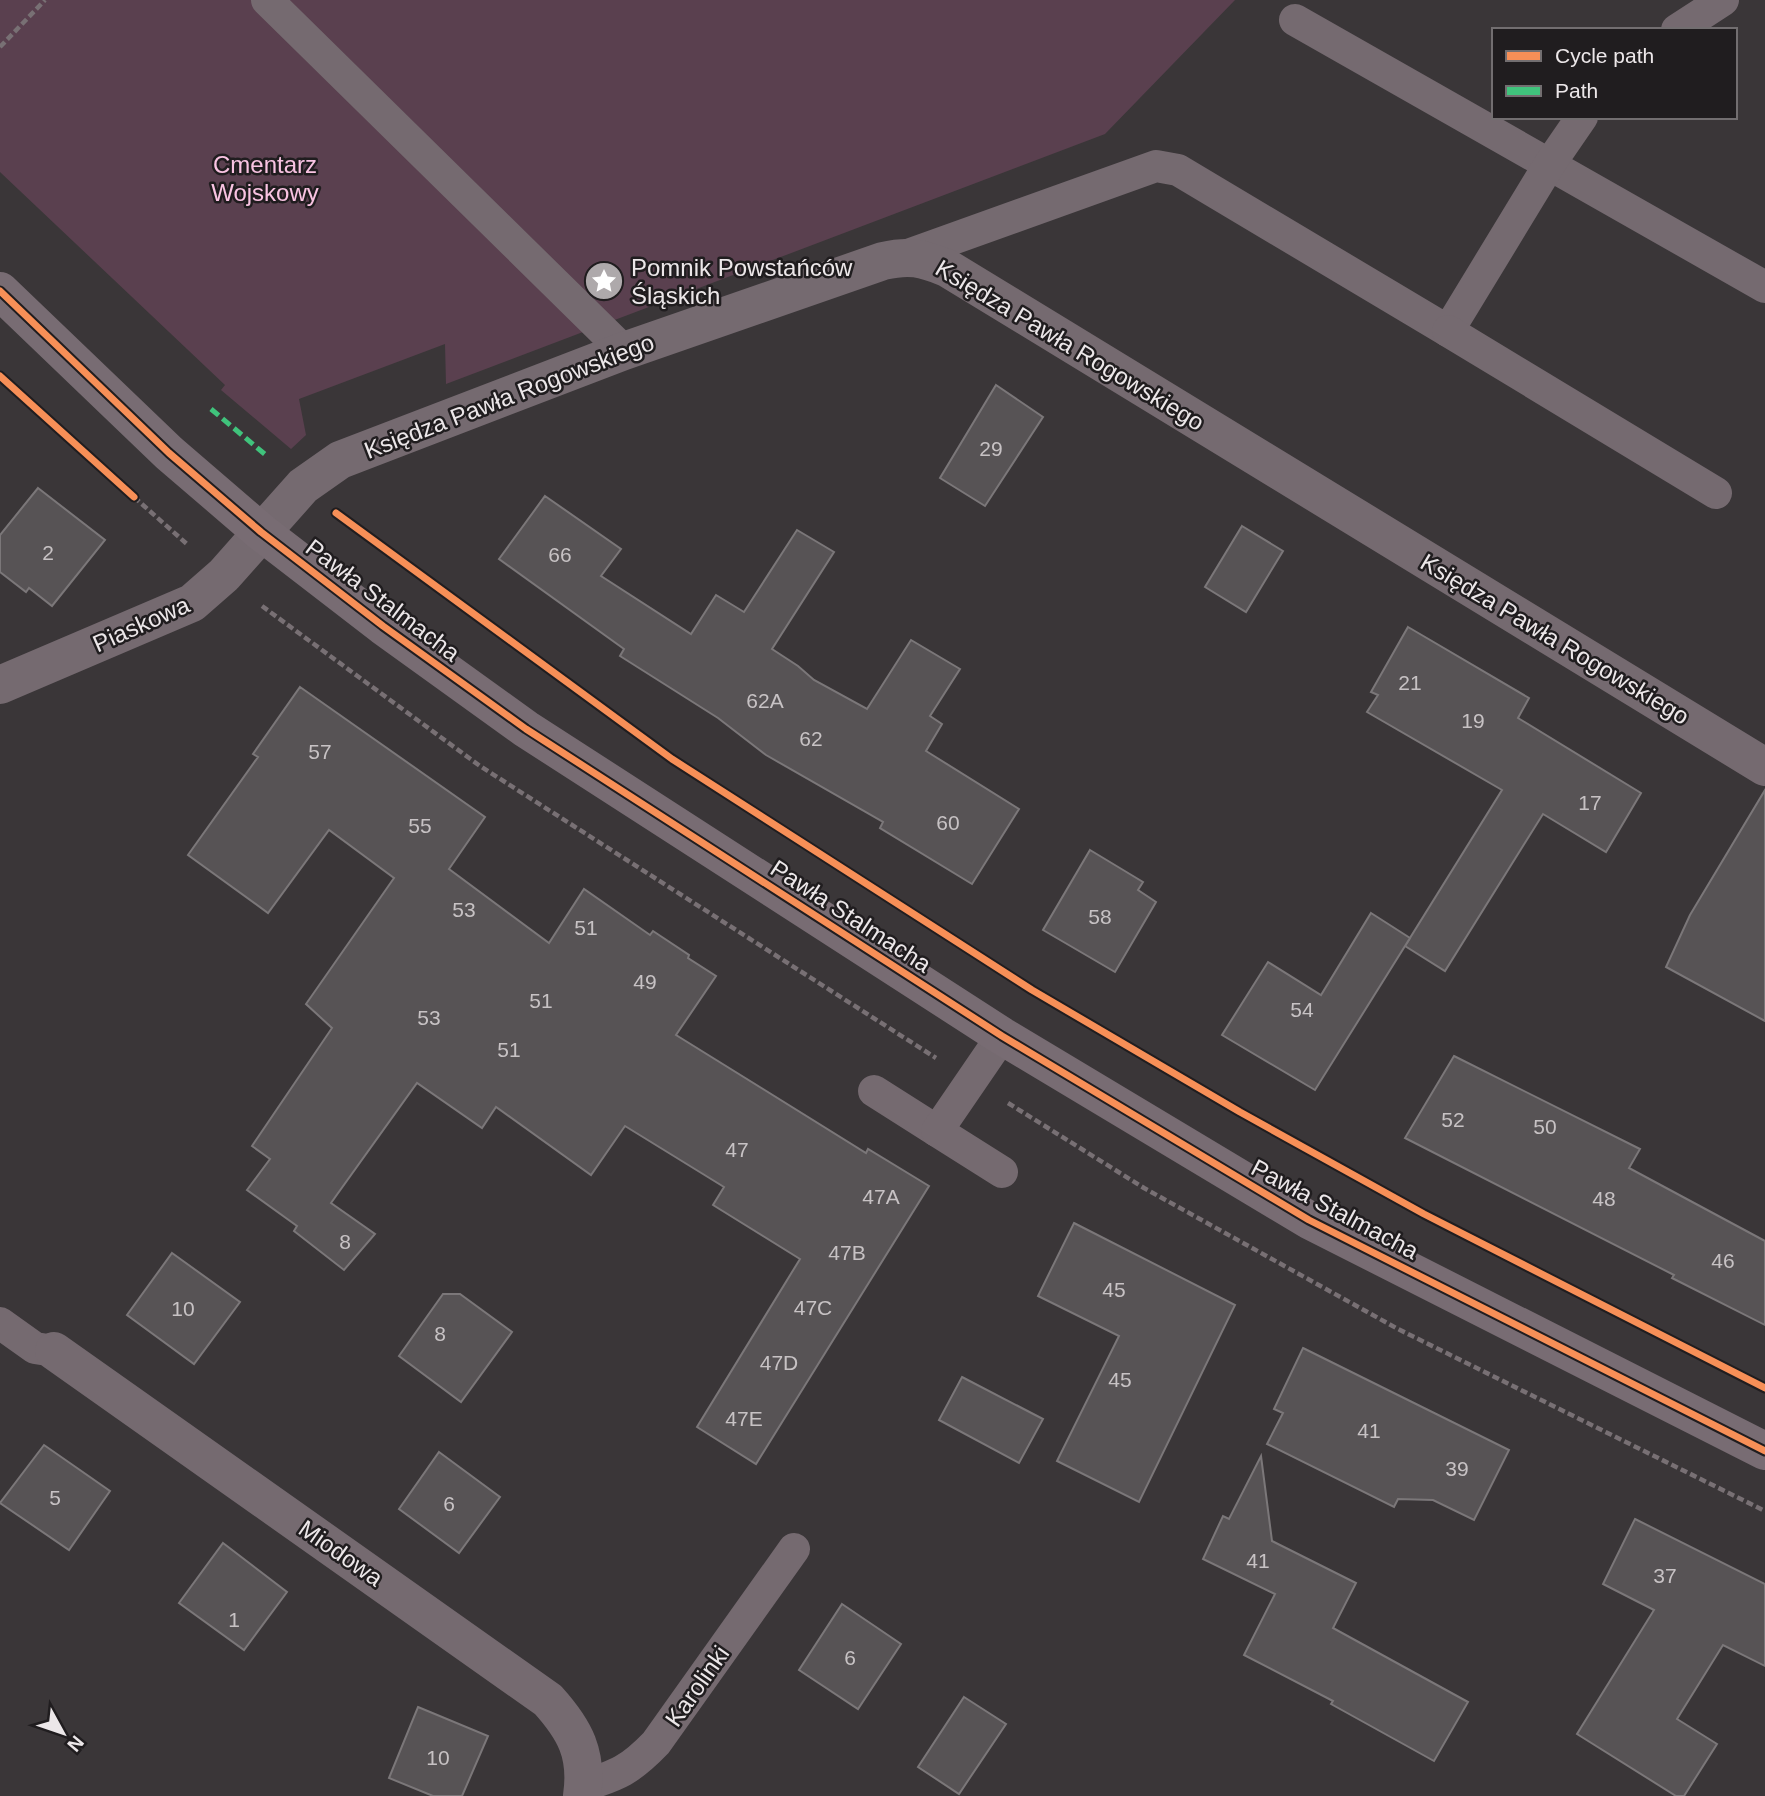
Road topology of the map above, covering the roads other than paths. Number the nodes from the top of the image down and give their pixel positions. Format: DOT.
graph roads {
  1 [pos="267,0"];
  2 [pos="1723,0"];
  3 [pos="1295,20"];
  4 [pos="1680,28"];
  5 [pos="1581,119"];
  6 [pos="1549,165"];
  7 [pos="905,256"];
  8 [pos="1765,287"];
  9 [pos="0,291"];
  10 [pos="1448,331"];
  11 [pos="624,351"];
  12 [pos="1716,493"];
  13 [pos="261,532"];
  14 [pos="0,685"];
  15 [pos="1765,767"];
  16 [pos="1002,1036"];
  17 [pos="874,1091"];
  18 [pos="937,1131"];
  19 [pos="1002,1172"];
  20 [pos="0,1323"];
  21 [pos="54,1351"];
  22 [pos="1765,1451"];
  23 [pos="794,1549"];
  24 [pos="583,1791"];
  1 -- 11 [label="lane"];
  2 -- 4 [label="lane"];
  3 -- 6 [label="lane"];
  5 -- 6 [label="lane"];
  6 -- 8 [label="lane"];
  6 -- 10 [label="lane"];
  7 -- 10 [label="lane"];
  7 -- 11 [label="street, Księdza Pawła Rogowskiego"];
  7 -- 15 [label="street, Księdza Pawła Rogowskiego"];
  9 -- 13 [label="street, Pawła Stalmacha"];
  10 -- 12 [label="lane"];
  11 -- 13 [label="street, Księdza Pawła Rogowskiego"];
  13 -- 14 [label="street, Piaskowa"];
  13 -- 16 [label="street, Pawła Stalmacha"];
  16 -- 18 [label="lane"];
  16 -- 22 [label="street, Pawła Stalmacha"];
  17 -- 18 [label="lane"];
  18 -- 19 [label="lane"];
  20 -- 21 [label="lane"];
  21 -- 24 [label="street, Miodowa"];
  23 -- 24 [label="lane, Karolinki"];
}
